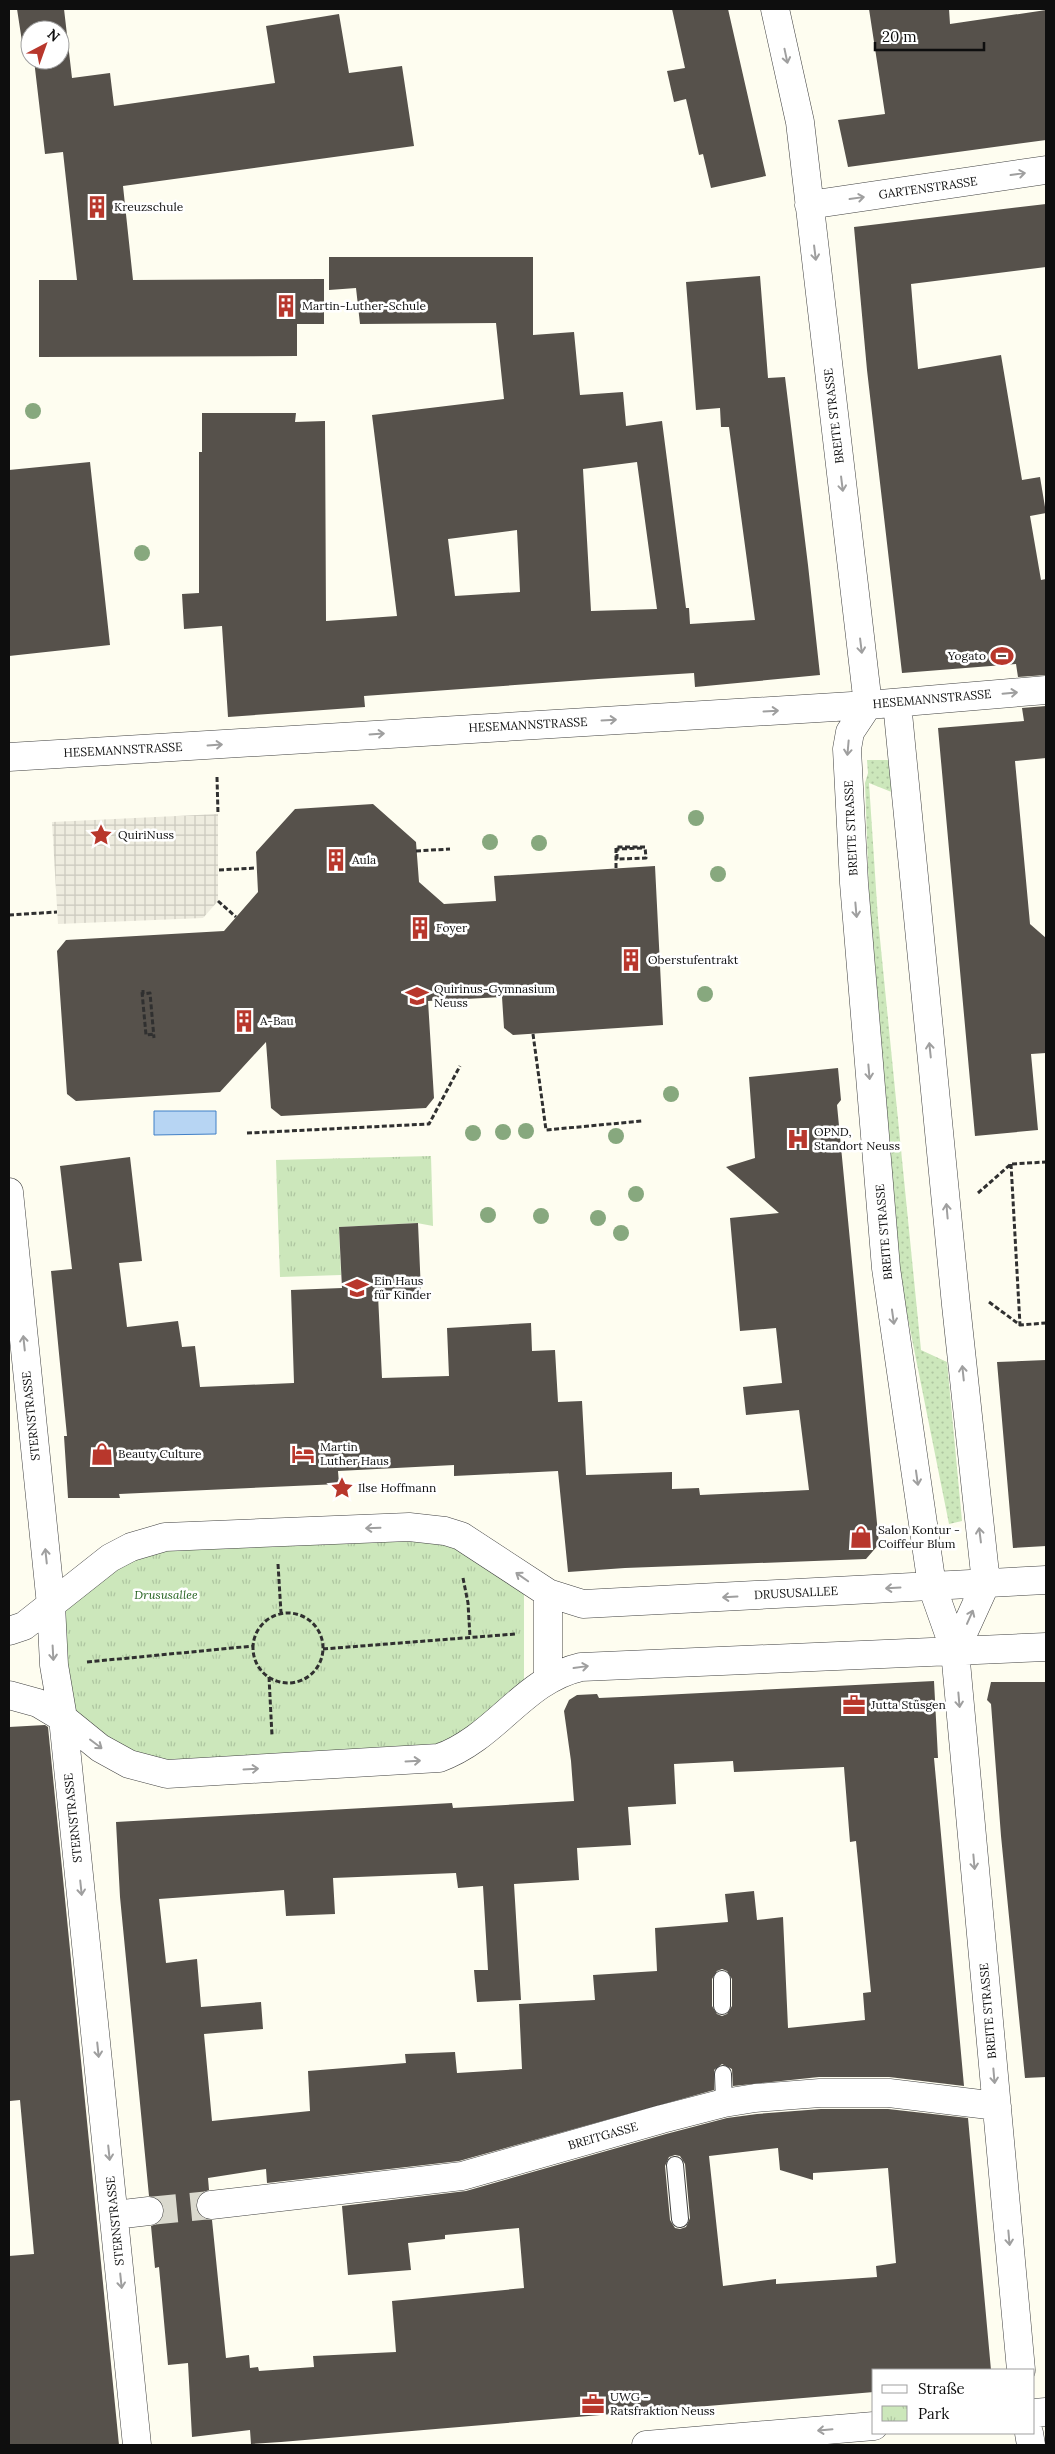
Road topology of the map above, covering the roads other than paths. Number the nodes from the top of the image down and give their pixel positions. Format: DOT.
graph roads {
  1 [pos="775,9"];
  2 [pos="1046,170"];
  3 [pos="809,205"];
  4 [pos="1046,690"];
  5 [pos="897,702"];
  6 [pos="868,705"];
  7 [pos="9,757"];
  8 [pos="9,1192"];
  9 [pos="1046,1580"];
  10 [pos="986,1583"];
  11 [pos="932,1586"];
  12 [pos="548,1593"];
  13 [pos="51,1605"];
  14 [pos="9,1631"];
  15 [pos="1046,1647"];
  16 [pos="955,1652"];
  17 [pos="548,1678"];
  18 [pos="9,1695"];
  19 [pos="63,1718"];
  20 [pos="722,1979"];
  21 [pos="722,2006"];
  22 [pos="724,2074"];
  23 [pos="724,2103"];
  24 [pos="997,2106"];
  25 [pos="674,2165"];
  26 [pos="211,2205"];
  27 [pos="149,2211"];
  28 [pos="115,2215"];
  29 [pos="680,2218"];
  30 [pos="1021,2369"];
  31 [pos="872,2426"];
  32 [pos="137,2445"];
  33 [pos="646,2445"];
  1 -- 3 [label="street, BREITE STRASSE, one-way"];
  3 -- 2 [label="street, GARTENSTRASSE, one-way"];
  3 -- 6 [label="street, BREITE STRASSE, one-way"];
  5 -- 4 [label="street, HESEMANNSTRASSE, one-way"];
  5 -- 6 [label="street, HESEMANNSTRASSE"];
  10 -- 5 [label="street, one-way"];
  7 -- 6 [label="street, HESEMANNSTRASSE, one-way"];
  6 -- 11 [label="street, BREITE STRASSE, one-way"];
  13 -- 8 [label="street, STERNSTRASSE, one-way"];
  9 -- 10 [label="street, DRUSUSALLEE"];
  10 -- 11 [label="street, DRUSUSALLEE"];
  16 -- 10 [label="street, BREITE STRASSE, one-way"];
  11 -- 12 [label="street, DRUSUSALLEE, one-way"];
  11 -- 16 [label="street, BREITE STRASSE"];
  12 -- 13 [label="street, DRUSUSALLEE, one-way"];
  12 -- 17 [label="street"];
  13 -- 14 [label="street, DRUSUSALLEE"];
  13 -- 19 [label="street, STERNSTRASSE, one-way"];
  15 -- 16 [label="street"];
  17 -- 16 [label="street, one-way"];
  16 -- 24 [label="street, BREITE STRASSE, one-way"];
  19 -- 17 [label="street, one-way"];
  18 -- 19 [label="street"];
  19 -- 28 [label="street, STERNSTRASSE, one-way"];
  20 -- 21 [label="lane"];
  22 -- 23 [label="lane"];
  23 -- 24 [label="street, BREITGASSE"];
  23 -- 26 [label="street, BREITGASSE"];
  24 -- 30 [label="street, BREITE STRASSE, one-way"];
  25 -- 29 [label="lane"];
  27 -- 28 [label="street"];
  28 -- 32 [label="street, STERNSTRASSE, one-way"];
  31 -- 33 [label="street, one-way"];
}
